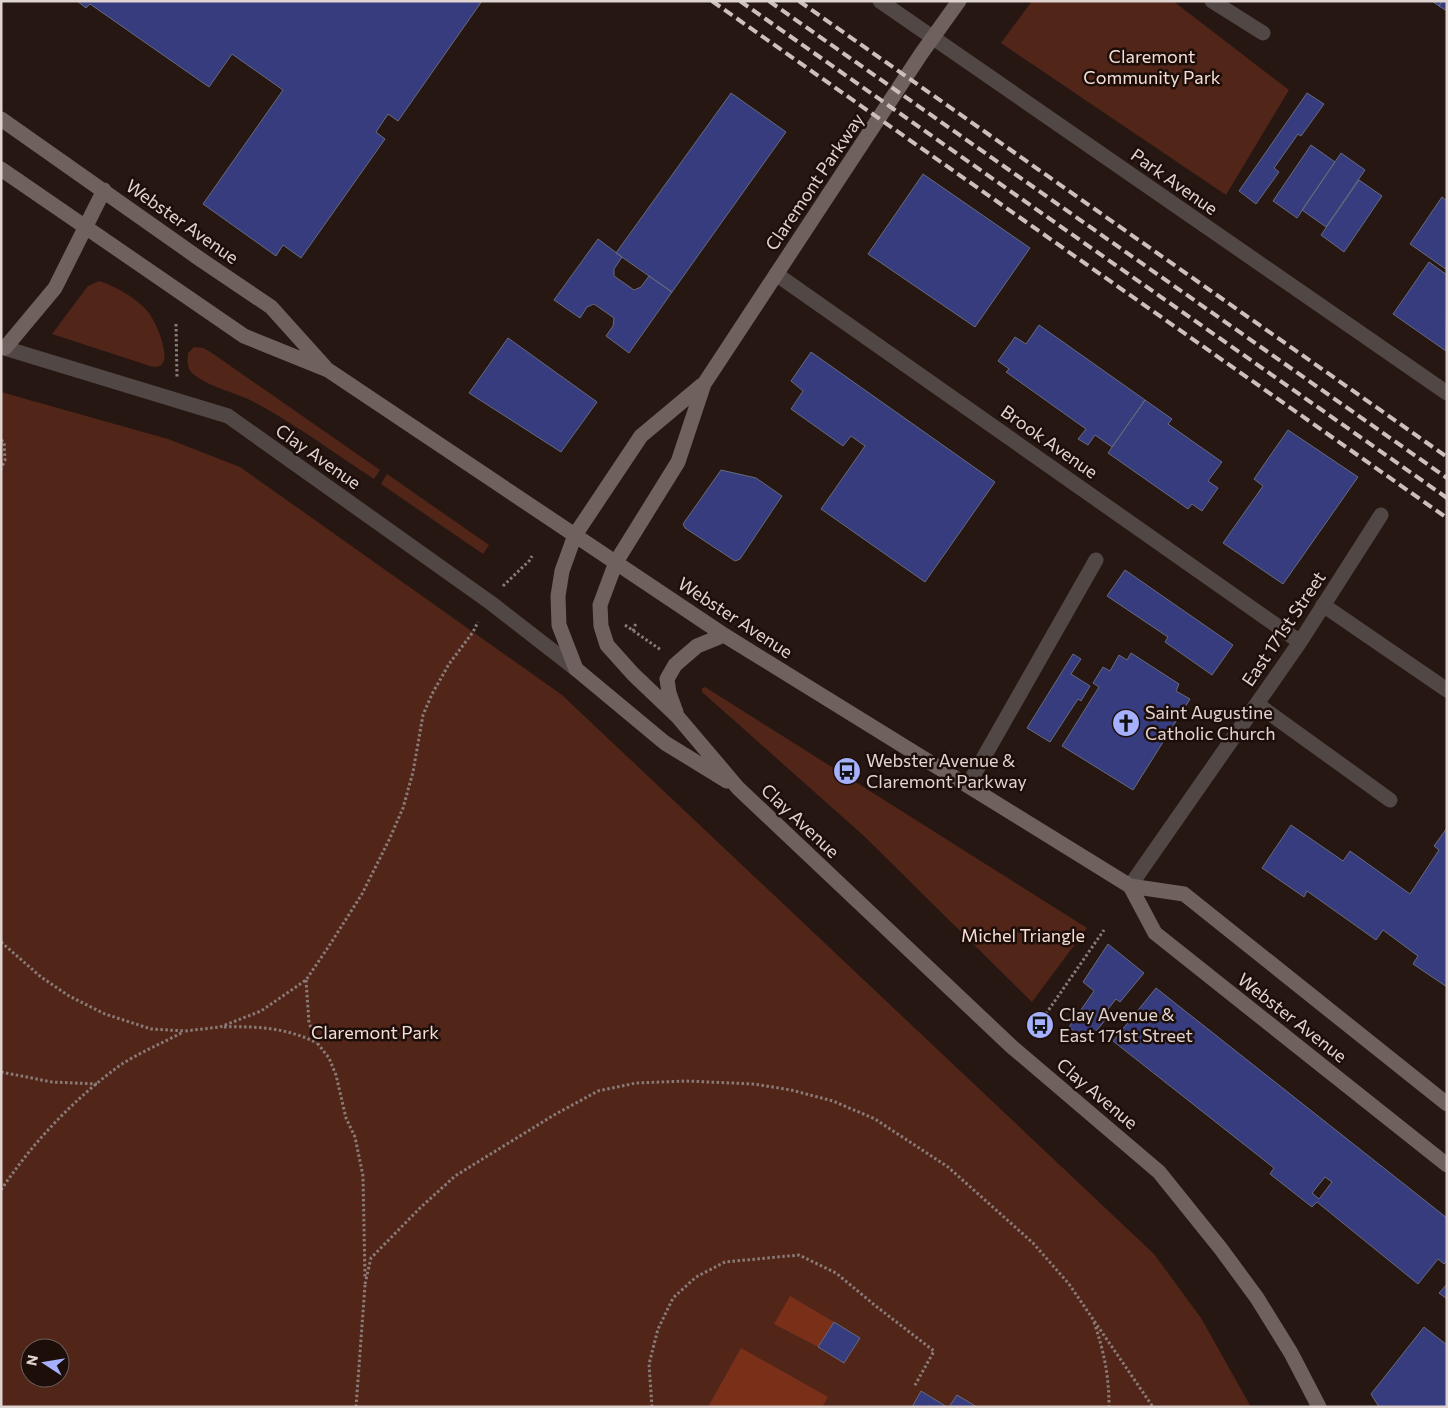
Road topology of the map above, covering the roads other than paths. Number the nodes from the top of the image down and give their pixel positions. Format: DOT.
graph roads {
  1 [pos="880,1"];
  2 [pos="959,1"];
  3 [pos="1212,1"];
  4 [pos="1263,33"];
  5 [pos="932,38"];
  6 [pos="1,119"];
  7 [pos="1,169"];
  8 [pos="104,190"];
  9 [pos="86,227"];
  10 [pos="776,274"];
  11 [pos="3,347"];
  12 [pos="328,370"];
  13 [pos="704,384"];
  14 [pos="1447,393"];
  15 [pos="1380,515"];
  16 [pos="575,535"];
  17 [pos="1096,560"];
  18 [pos="616,562"];
  19 [pos="1324,605"];
  20 [pos="724,635"];
  21 [pos="1300,642"];
  22 [pos="576,669"];
  23 [pos="1447,690"];
  24 [pos="1257,704"];
  25 [pos="677,716"];
  26 [pos="968,785"];
  27 [pos="738,788"];
  28 [pos="1390,800"];
  29 [pos="1130,886"];
  30 [pos="1447,1104"];
  31 [pos="1447,1165"];
  32 [pos="1319,1407"];
  1 -- 5 [label="street, Park Avenue"];
  2 -- 5 [label="main road, Claremont Parkway"];
  3 -- 4 [label="street"];
  5 -- 10 [label="main road, Claremont Parkway"];
  5 -- 14 [label="street, Park Avenue"];
  6 -- 8 [label="main road, Webster Avenue"];
  7 -- 9 [label="main road, Webster Avenue"];
  8 -- 9 [label="main road"];
  8 -- 12 [label="main road, Webster Avenue"];
  9 -- 11 [label="main road"];
  9 -- 12 [label="main road, Webster Avenue"];
  10 -- 13 [label="main road, Claremont Parkway"];
  10 -- 21 [label="street, Brook Avenue"];
  11 -- 22 [label="street, Clay Avenue"];
  12 -- 16 [label="main road, Webster Avenue"];
  13 -- 16 [label="main road, Claremont Parkway"];
  13 -- 18 [label="main road, Claremont Parkway"];
  15 -- 19 [label="street, East 171st Street"];
  16 -- 18 [label="main road, Webster Avenue"];
  16 -- 22 [label="main road, Clay Avenue"];
  17 -- 26 [label="street"];
  18 -- 20 [label="main road, Webster Avenue"];
  18 -- 25 [label="main road, Clay Avenue"];
  19 -- 21 [label="street, East 171st Street"];
  19 -- 23 [label="street"];
  20 -- 25 [label="main road"];
  20 -- 26 [label="main road, Webster Avenue"];
  21 -- 24 [label="street, East 171st Street"];
  22 -- 27 [label="main road, Clay Avenue"];
  24 -- 28 [label="street"];
  24 -- 29 [label="street, East 171st Street"];
  25 -- 27 [label="main road, Clay Avenue"];
  26 -- 29 [label="main road, Webster Avenue"];
  27 -- 32 [label="main road, Clay Avenue"];
  29 -- 30 [label="main road, Webster Avenue"];
  29 -- 31 [label="main road, Webster Avenue"];
}
